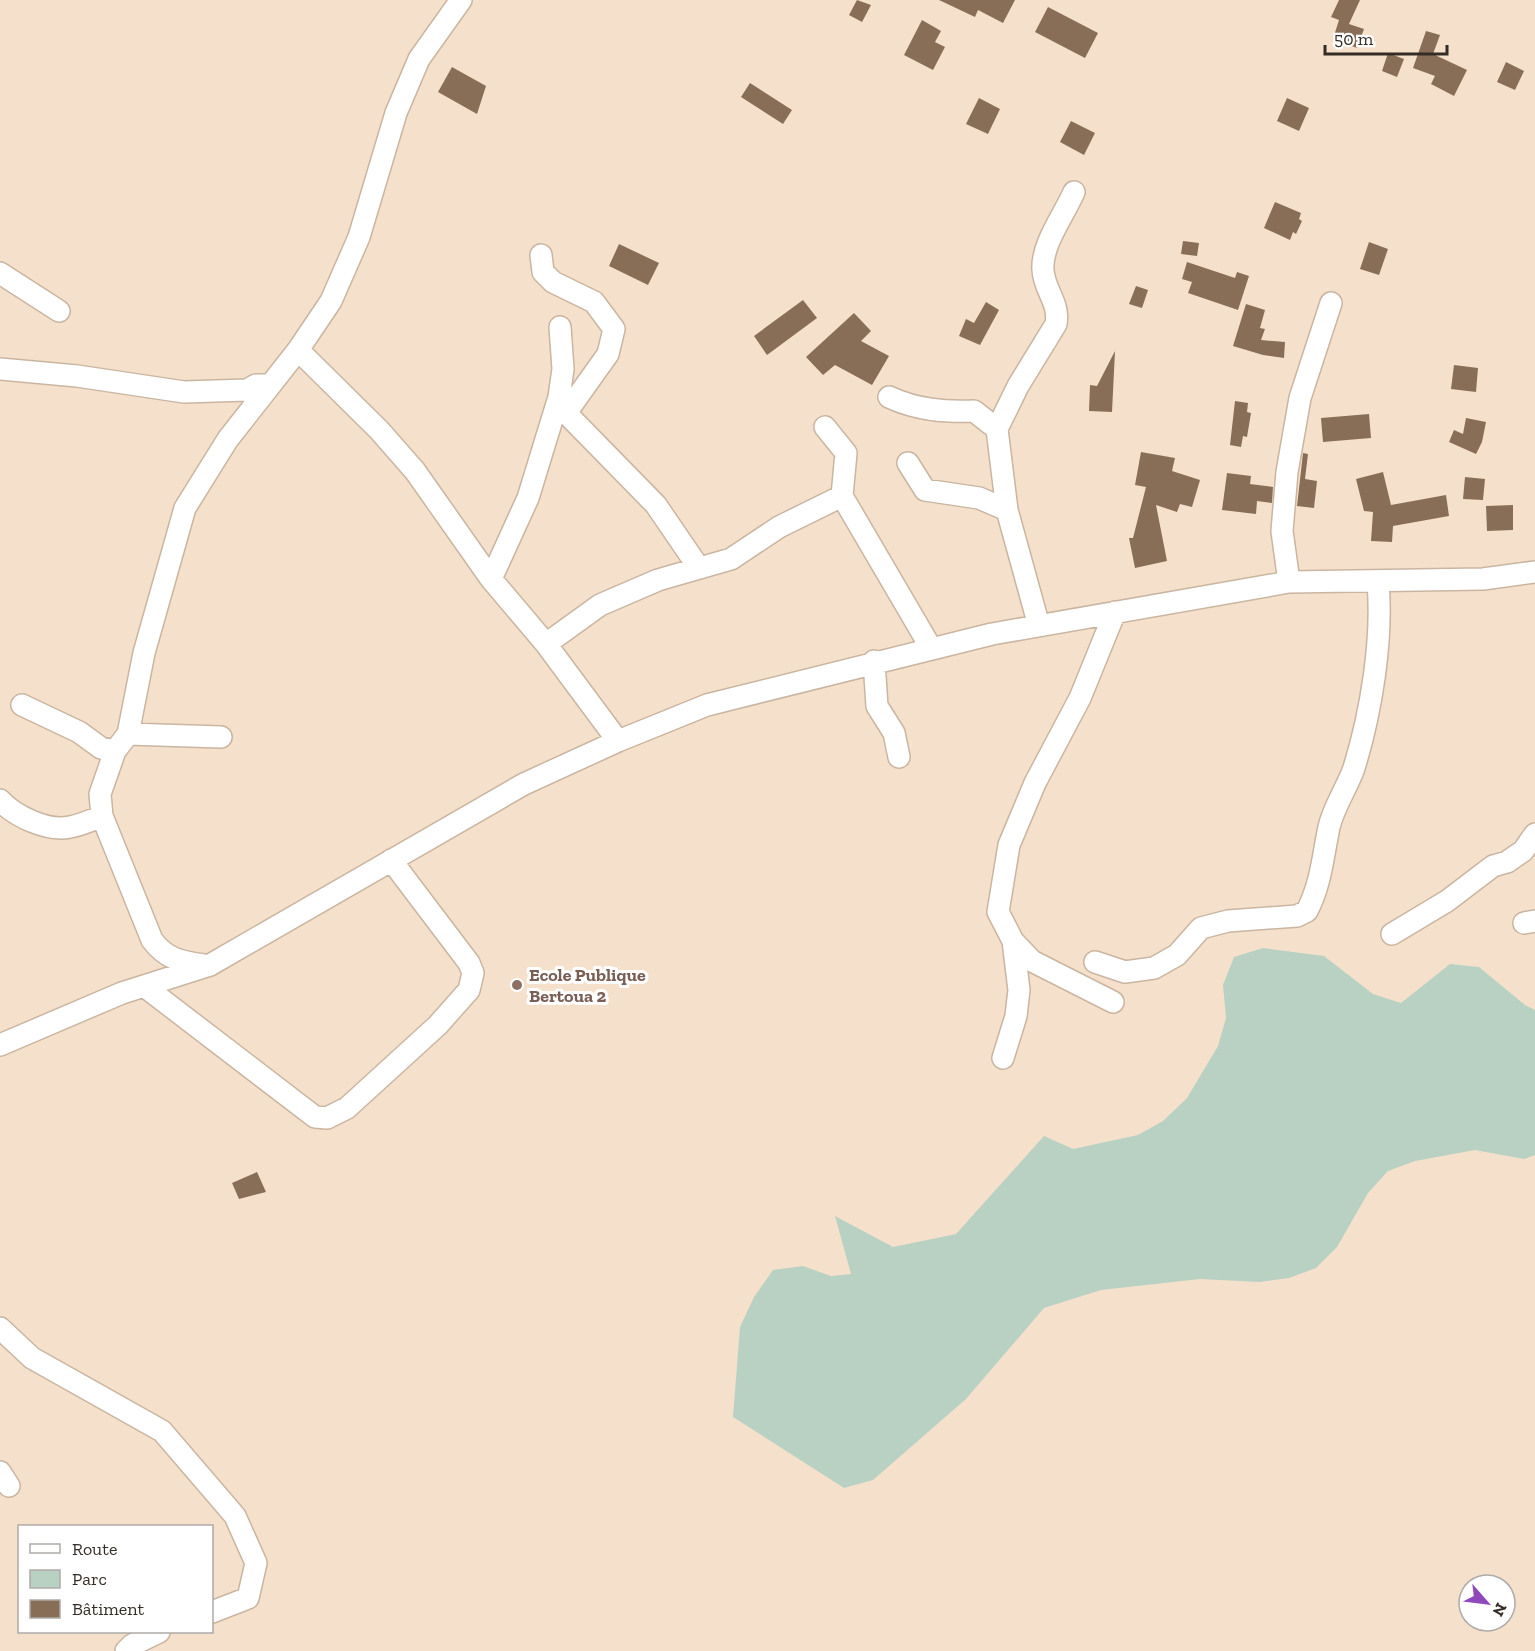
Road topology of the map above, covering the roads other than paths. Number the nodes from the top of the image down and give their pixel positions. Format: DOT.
graph roads {
  1 [pos="461,0"];
  2 [pos="1074,192"];
  3 [pos="541,255"];
  4 [pos="0,273"];
  5 [pos="1331,303"];
  6 [pos="59,311"];
  7 [pos="560,327"];
  8 [pos="298,350"];
  9 [pos="0,369"];
  10 [pos="269,385"];
  11 [pos="890,397"];
  12 [pos="825,427"];
  13 [pos="997,429"];
  14 [pos="908,463"];
  15 [pos="842,496"];
  16 [pos="1007,510"];
  17 [pos="699,568"];
  18 [pos="1535,572"];
  19 [pos="491,579"];
  20 [pos="1289,582"];
  21 [pos="1378,583"];
  22 [pos="1115,612"];
  23 [pos="1039,626"];
  24 [pos="546,644"];
  25 [pos="932,648"];
  26 [pos="874,661"];
  27 [pos="22,705"];
  28 [pos="128,734"];
  29 [pos="221,737"];
  30 [pos="618,741"];
  31 [pos="115,751"];
  32 [pos="899,757"];
  33 [pos="0,800"];
  34 [pos="102,816"];
  35 [pos="1535,834"];
  36 [pos="391,860"];
  37 [pos="1392,934"];
  38 [pos="1013,941"];
  39 [pos="1095,962"];
  40 [pos="210,965"];
  41 [pos="144,986"];
  42 [pos="1113,1002"];
  43 [pos="0,1045"];
  44 [pos="1003,1058"];
  45 [pos="0,1328"];
  46 [pos="213,1612"];
  47 [pos="157,1633"];
  48 [pos="126,1651"];
  1 -- 8 [label="street"];
  2 -- 13 [label="street"];
  3 -- 17 [label="street"];
  4 -- 6 [label="street"];
  5 -- 20 [label="street"];
  7 -- 19 [label="street"];
  8 -- 10 [label="street"];
  8 -- 19 [label="street"];
  9 -- 10 [label="street"];
  10 -- 28 [label="street"];
  11 -- 13 [label="street"];
  12 -- 15 [label="street"];
  13 -- 16 [label="street"];
  14 -- 16 [label="street"];
  15 -- 17 [label="street"];
  15 -- 25 [label="street"];
  16 -- 23 [label="street"];
  17 -- 24 [label="street"];
  18 -- 21 [label="street"];
  19 -- 24 [label="street"];
  20 -- 21 [label="street"];
  20 -- 22 [label="street"];
  21 -- 39 [label="street"];
  22 -- 23 [label="street"];
  22 -- 38 [label="street"];
  23 -- 25 [label="street"];
  24 -- 30 [label="street"];
  25 -- 26 [label="street"];
  26 -- 30 [label="street"];
  26 -- 32 [label="street"];
  27 -- 31 [label="street"];
  28 -- 29 [label="street"];
  28 -- 31 [label="street"];
  30 -- 36 [label="street"];
  31 -- 34 [label="street"];
  33 -- 34 [label="street"];
  34 -- 40 [label="street"];
  35 -- 37 [label="street"];
  36 -- 40 [label="street"];
  36 -- 41 [label="street"];
  38 -- 42 [label="street"];
  38 -- 44 [label="street"];
  40 -- 41 [label="street"];
  41 -- 43 [label="street"];
  45 -- 46 [label="street"];
  47 -- 48 [label="street"];
}
